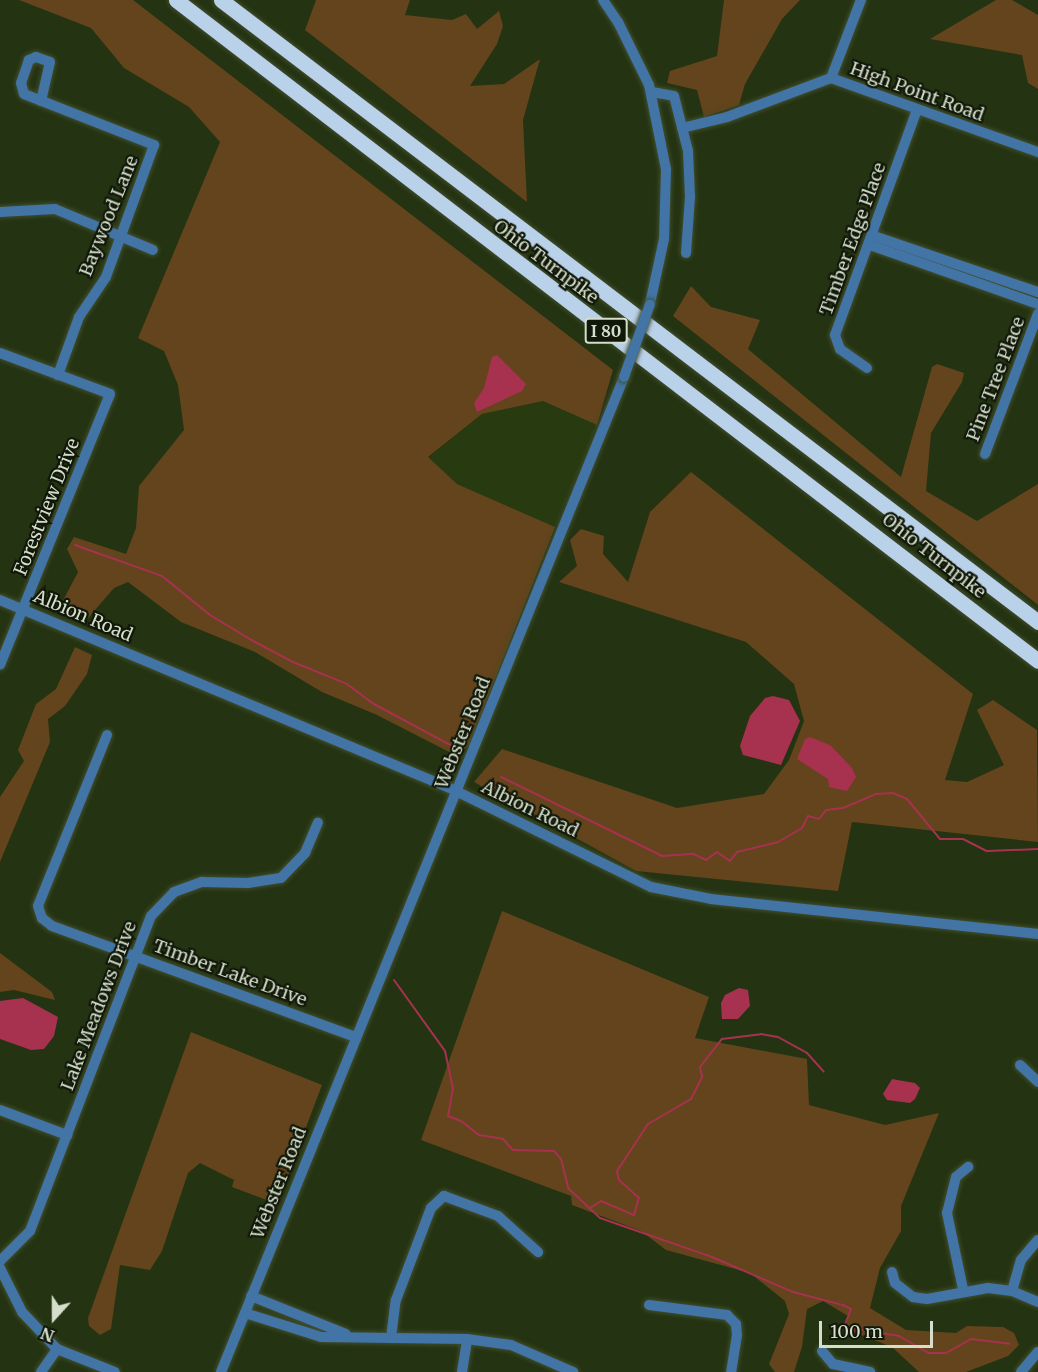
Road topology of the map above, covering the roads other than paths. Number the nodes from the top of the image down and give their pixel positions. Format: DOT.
graph roads {
  1 [pos="176,0"];
  2 [pos="221,0"];
  3 [pos="603,0"];
  4 [pos="861,0"];
  5 [pos="831,78"];
  6 [pos="652,92"];
  7 [pos="41,101"];
  8 [pos="917,110"];
  9 [pos="682,128"];
  10 [pos="1038,152"];
  11 [pos="0,212"];
  12 [pos="120,236"];
  13 [pos="872,241"];
  14 [pos="153,250"];
  15 [pos="686,253"];
  16 [pos="1038,292"];
  17 [pos="1038,304"];
  18 [pos="1038,314"];
  19 [pos="0,353"];
  20 [pos="867,368"];
  21 [pos="58,375"];
  22 [pos="985,454"];
  23 [pos="0,600"];
  24 [pos="25,609"];
  25 [pos="1038,622"];
  26 [pos="1038,661"];
  27 [pos="0,665"];
  28 [pos="107,735"];
  29 [pos="458,792"];
  30 [pos="318,823"];
  31 [pos="1038,934"];
  32 [pos="135,955"];
  33 [pos="356,1037"];
  34 [pos="1020,1065"];
  35 [pos="1038,1082"];
  36 [pos="0,1110"];
  37 [pos="67,1135"];
  38 [pos="968,1167"];
  39 [pos="1038,1240"];
  40 [pos="538,1252"];
  41 [pos="0,1261"];
  42 [pos="0,1268"];
  43 [pos="892,1272"];
  44 [pos="963,1289"];
  45 [pos="1012,1291"];
  46 [pos="251,1296"];
  47 [pos="1038,1302"];
  48 [pos="649,1305"];
  49 [pos="245,1313"];
  50 [pos="354,1336"];
  51 [pos="391,1338"];
  52 [pos="466,1339"];
  53 [pos="57,1349"];
  54 [pos="822,1351"];
  55 [pos="1038,1352"];
  56 [pos="41,1372"];
  57 [pos="116,1372"];
  58 [pos="221,1372"];
  59 [pos="462,1372"];
  60 [pos="573,1372"];
  61 [pos="731,1372"];
  62 [pos="870,1372"];
  63 [pos="1021,1372"];
  1 -- 26 [label="highway, Ohio Turnpike / I 80"];
  2 -- 25 [label="highway, Ohio Turnpike / I 80"];
  3 -- 6 [label="street, Webster Road"];
  4 -- 5 [label="street"];
  5 -- 8 [label="street, High Point Road"];
  5 -- 9 [label="street, High Point Road"];
  6 -- 9 [label="street"];
  6 -- 29 [label="street, Webster Road, bridge"];
  7 -- 12 [label="street, Baywood Lane"];
  8 -- 10 [label="street, High Point Road"];
  8 -- 13 [label="street, Timber Edge Place"];
  9 -- 15 [label="street"];
  11 -- 12 [label="street"];
  12 -- 14 [label="street"];
  12 -- 21 [label="street, Baywood Lane"];
  13 -- 16 [label="street"];
  13 -- 17 [label="street"];
  13 -- 20 [label="street, Timber Edge Place"];
  18 -- 22 [label="street, Pine Tree Place"];
  19 -- 21 [label="street"];
  21 -- 24 [label="street, Forestview Drive"];
  23 -- 24 [label="street, Albion Road"];
  24 -- 27 [label="street, Forestview Drive"];
  24 -- 29 [label="street, Albion Road"];
  28 -- 32 [label="street, Timber Lake Drive"];
  29 -- 31 [label="street, Albion Road"];
  29 -- 33 [label="street, Webster Road"];
  30 -- 32 [label="street, Lake Meadows Drive"];
  32 -- 33 [label="street, Timber Lake Drive"];
  32 -- 37 [label="street, Lake Meadows Drive"];
  33 -- 46 [label="street, Webster Road"];
  34 -- 35 [label="street"];
  36 -- 37 [label="street"];
  37 -- 41 [label="street, Lake Meadows Drive"];
  38 -- 44 [label="street"];
  39 -- 45 [label="street"];
  40 -- 51 [label="street"];
  42 -- 53 [label="street"];
  43 -- 44 [label="street"];
  44 -- 45 [label="street"];
  45 -- 47 [label="street"];
  46 -- 49 [label="street, Webster Road"];
  46 -- 50 [label="street"];
  48 -- 61 [label="street"];
  49 -- 50 [label="street"];
  49 -- 58 [label="street, Webster Road"];
  50 -- 51 [label="street"];
  51 -- 52 [label="street"];
  52 -- 59 [label="street"];
  52 -- 60 [label="street"];
  53 -- 56 [label="street"];
  53 -- 57 [label="street"];
  54 -- 62 [label="street"];
  55 -- 63 [label="street"];
}
